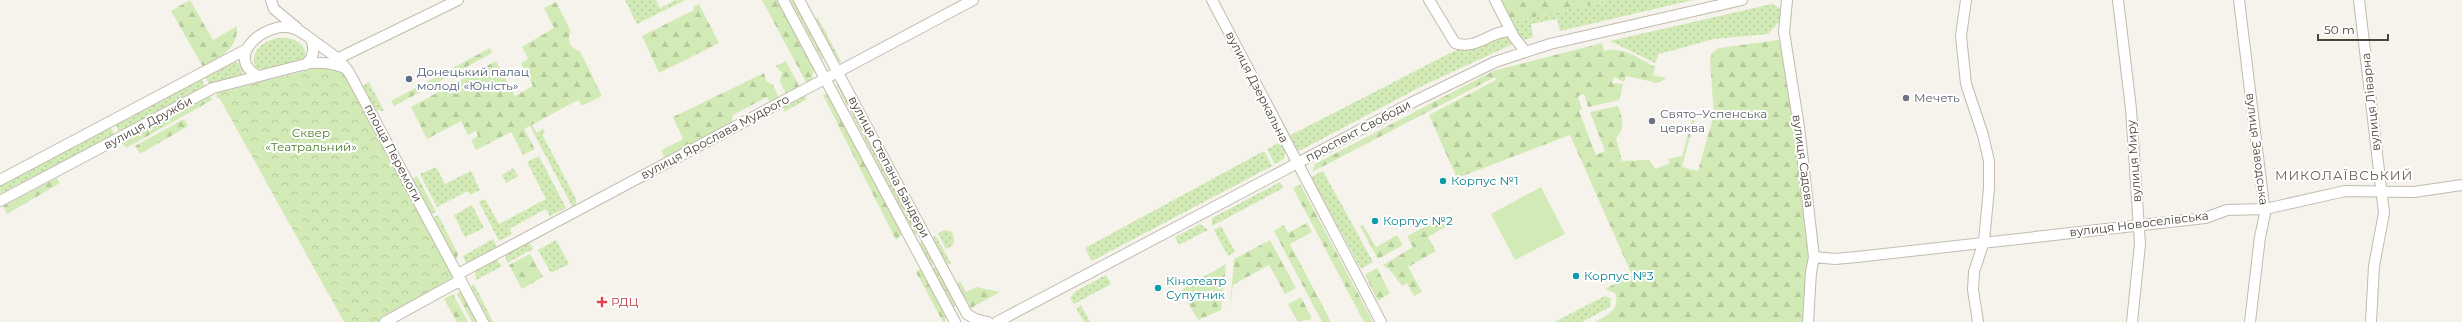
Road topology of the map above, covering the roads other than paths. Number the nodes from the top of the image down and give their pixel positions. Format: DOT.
graph roads {
  1 [pos="458,0"];
  2 [pos="784,0"];
  3 [pos="799,0"];
  4 [pos="973,0"];
  5 [pos="1212,0"];
  6 [pos="1429,0"];
  7 [pos="1495,0"];
  8 [pos="1742,0"];
  9 [pos="1787,0"];
  10 [pos="1966,0"];
  11 [pos="2118,0"];
  12 [pos="2239,0"];
  13 [pos="2359,0"];
  14 [pos="272,4"];
  15 [pos="300,31"];
  16 [pos="1511,31"];
  17 [pos="264,32"];
  18 [pos="311,39"];
  19 [pos="246,49"];
  20 [pos="1525,51"];
  21 [pos="339,58"];
  22 [pos="304,65"];
  23 [pos="347,69"];
  24 [pos="838,72"];
  25 [pos="258,76"];
  26 [pos="826,79"];
  27 [pos="1297,163"];
  28 [pos="0,180"];
  29 [pos="2462,186"];
  30 [pos="2381,190"];
  31 [pos="2,199"];
  32 [pos="2265,209"];
  33 [pos="2139,225"];
  34 [pos="922,230"];
  35 [pos="928,240"];
  36 [pos="912,241"];
  37 [pos="1983,243"];
  38 [pos="1814,257"];
  39 [pos="459,277"];
  40 [pos="968,318"];
  41 [pos="385,322"];
  42 [pos="484,322"];
  43 [pos="955,322"];
  44 [pos="988,322"];
  45 [pos="997,322"];
  46 [pos="1381,322"];
  47 [pos="1808,322"];
  48 [pos="1978,322"];
  49 [pos="2132,322"];
  50 [pos="2250,322"];
  51 [pos="2371,322"];
  1 -- 21 [label="street"];
  2 -- 26 [label="street, вулиця Степана Бандери"];
  3 -- 24 [label="street, вулиця Степана Бандери"];
  4 -- 24 [label="street, вулиця Ярослава Мудрого"];
  5 -- 27 [label="street, вулиця Дзеркальна"];
  6 -- 16 [label="street"];
  7 -- 16 [label="street"];
  8 -- 20 [label="street, проспект Свободи"];
  9 -- 38 [label="street, вулиця Садова"];
  10 -- 37 [label="street"];
  11 -- 33 [label="street, вулиця Миру"];
  12 -- 32 [label="street, вулиця Заводська"];
  13 -- 30 [label="street, вулиця Ліварна"];
  14 -- 15 [label="street"];
  14 -- 17 [label="street"];
  15 -- 17 [label="street"];
  15 -- 18 [label="street"];
  16 -- 20 [label="street"];
  17 -- 19 [label="street"];
  18 -- 21 [label="street, площа Перемоги"];
  18 -- 22 [label="street"];
  19 -- 25 [label="street"];
  19 -- 28 [label="street, вулиця Дружби"];
  20 -- 27 [label="street, проспект Свободи"];
  21 -- 23 [label="street, площа Перемоги"];
  22 -- 23 [label="street, вулиця Дружби"];
  22 -- 25 [label="street, вулиця Дружби"];
  23 -- 39 [label="street, площа Перемоги"];
  24 -- 26 [label="street, вулиця Ярослава Мудрого"];
  24 -- 34 [label="street, вулиця Степана Бандери"];
  25 -- 31 [label="street, вулиця Дружби"];
  26 -- 36 [label="street, вулиця Степана Бандери"];
  26 -- 39 [label="street, вулиця Ярослава Мудрого"];
  27 -- 45 [label="street, проспект Свободи"];
  27 -- 46 [label="street, вулиця Дзеркальна"];
  29 -- 30 [label="street, вулиця Новоселівська"];
  30 -- 32 [label="street, вулиця Новоселівська"];
  30 -- 51 [label="street, вулиця Ліварна"];
  32 -- 33 [label="street, вулиця Новоселівська"];
  32 -- 50 [label="street, вулиця Заводська"];
  33 -- 37 [label="street, вулиця Новоселівська"];
  33 -- 49 [label="street, вулиця Миру"];
  34 -- 35 [label="street, вулиця Степана Бандери"];
  34 -- 36 [label="street"];
  35 -- 36 [label="street"];
  35 -- 40 [label="street, вулиця Степана Бандери"];
  36 -- 43 [label="street, вулиця Степана Бандери"];
  37 -- 38 [label="street, вулиця Новоселівська"];
  37 -- 48 [label="street"];
  38 -- 47 [label="street, вулиця Садова"];
  39 -- 41 [label="street"];
  39 -- 42 [label="street, площа Перемоги"];
  40 -- 44 [label="street, вулиця Степана Бандери"];
}
